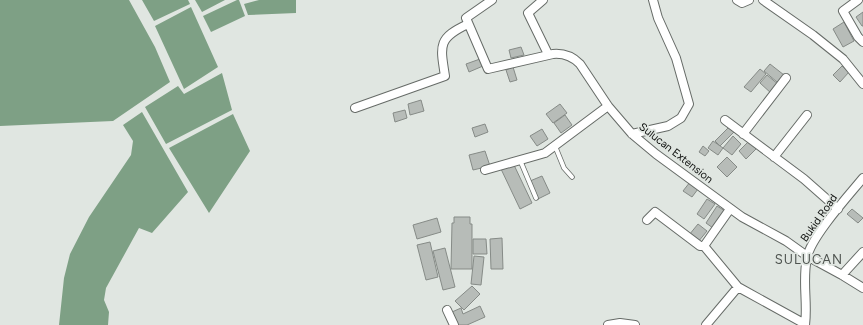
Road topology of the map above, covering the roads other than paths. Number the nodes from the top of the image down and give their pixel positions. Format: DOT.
graph roads {
  1 [pos="492,0"];
  2 [pos="543,0"];
  3 [pos="653,0"];
  4 [pos="737,0"];
  5 [pos="749,0"];
  6 [pos="763,0"];
  7 [pos="858,0"];
  8 [pos="468,24"];
  9 [pos="863,42"];
  10 [pos="548,54"];
  11 [pos="786,78"];
  12 [pos="863,84"];
  13 [pos="608,106"];
  14 [pos="355,108"];
  15 [pos="808,115"];
  16 [pos="725,120"];
  17 [pos="632,134"];
  18 [pos="742,134"];
  19 [pos="555,146"];
  20 [pos="774,157"];
  21 [pos="520,160"];
  22 [pos="485,170"];
  23 [pos="572,177"];
  24 [pos="863,178"];
  25 [pos="536,198"];
  26 [pos="730,209"];
  27 [pos="838,209"];
  28 [pos="647,220"];
  29 [pos="704,246"];
  30 [pos="863,252"];
  31 [pos="807,256"];
  32 [pos="842,275"];
  33 [pos="738,286"];
  34 [pos="863,288"];
  35 [pos="447,310"];
  36 [pos="454,325"];
  37 [pos="608,325"];
  38 [pos="635,325"];
  39 [pos="706,325"];
  40 [pos="805,325"];
  1 -- 8 [label="street"];
  2 -- 10 [label="street"];
  3 -- 17 [label="street"];
  4 -- 5 [label="street"];
  6 -- 12 [label="street"];
  7 -- 9 [label="street"];
  8 -- 10 [label="street, Sulucan Extension"];
  8 -- 14 [label="street"];
  10 -- 13 [label="street, Sulucan Extension"];
  11 -- 18 [label="street"];
  13 -- 17 [label="street, Sulucan Extension"];
  13 -- 19 [label="street"];
  15 -- 20 [label="street"];
  16 -- 18 [label="street"];
  17 -- 26 [label="street, Sulucan Extension"];
  18 -- 20 [label="street"];
  19 -- 21 [label="street"];
  19 -- 23 [label="lane"];
  20 -- 27 [label="street"];
  21 -- 22 [label="street"];
  21 -- 25 [label="lane"];
  24 -- 27 [label="street, Bukid Road"];
  26 -- 29 [label="street"];
  26 -- 31 [label="street, Sulucan Extension"];
  27 -- 31 [label="street, Bukid Road"];
  28 -- 29 [label="street"];
  29 -- 33 [label="street"];
  30 -- 32 [label="street"];
  31 -- 32 [label="street, Sulucan Extension"];
  31 -- 40 [label="street, Bukid Road"];
  32 -- 34 [label="street, Sulucan Extension"];
  33 -- 39 [label="street"];
  33 -- 40 [label="street"];
  35 -- 36 [label="street"];
  37 -- 38 [label="street"];
}
